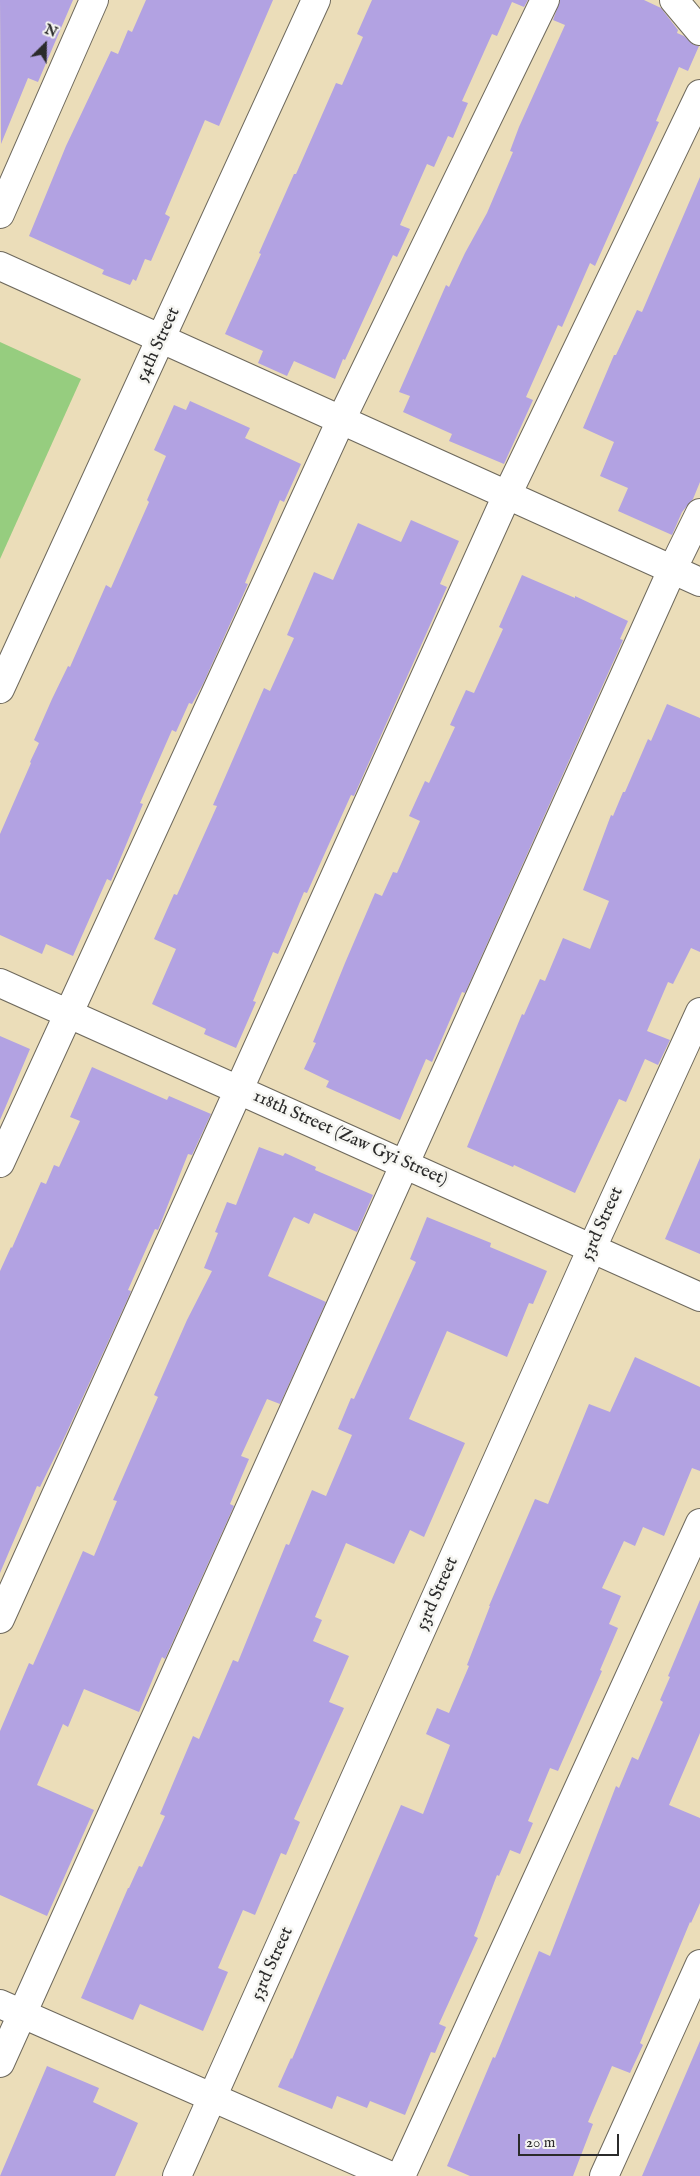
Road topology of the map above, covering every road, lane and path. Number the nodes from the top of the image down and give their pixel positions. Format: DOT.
graph roads {
  1 [pos="94,0"];
  2 [pos="316,0"];
  3 [pos="545,0"];
  4 [pos="674,0"];
  5 [pos="700,31"];
  6 [pos="700,94"];
  7 [pos="0,214"];
  8 [pos="0,266"];
  9 [pos="161,340"];
  10 [pos="342,420"];
  11 [pos="507,495"];
  12 [pos="700,513"];
  13 [pos="672,570"];
  14 [pos="700,582"];
  15 [pos="0,690"];
  16 [pos="0,983"];
  17 [pos="700,1012"];
  18 [pos="68,1013"];
  19 [pos="239,1090"];
  20 [pos="0,1164"];
  21 [pos="405,1164"];
  22 [pos="592,1248"];
  23 [pos="700,1297"];
  24 [pos="700,1523"];
  25 [pos="0,1619"];
  26 [pos="700,1964"];
  27 [pos="11,2009"];
  28 [pos="0,2063"];
  29 [pos="213,2098"];
  30 [pos="177,2176"];
  31 [pos="390,2176"];
  32 [pos="401,2176"];
  33 [pos="604,2176"];
  1 -- 7 [label="street"];
  2 -- 9 [label="street, 54th Street"];
  3 -- 10 [label="street"];
  4 -- 5 [label="street"];
  6 -- 11 [label="street"];
  8 -- 9 [label="street"];
  9 -- 10 [label="street"];
  9 -- 15 [label="street, 54th Street"];
  10 -- 11 [label="street"];
  10 -- 18 [label="street"];
  11 -- 13 [label="street"];
  11 -- 19 [label="street"];
  12 -- 13 [label="street"];
  13 -- 14 [label="street"];
  13 -- 21 [label="street"];
  16 -- 18 [label="street, 118th Street (Zaw Gyi Street)"];
  17 -- 22 [label="street, 53rd Street"];
  18 -- 19 [label="street, 118th Street (Zaw Gyi Street)"];
  18 -- 20 [label="street"];
  19 -- 21 [label="street, 118th Street (Zaw Gyi Street)"];
  19 -- 25 [label="street"];
  21 -- 22 [label="street, 118th Street (Zaw Gyi Street)"];
  21 -- 27 [label="street"];
  22 -- 23 [label="street, 118th Street (Zaw Gyi Street)"];
  22 -- 29 [label="street, 53rd Street"];
  24 -- 32 [label="street"];
  26 -- 33 [label="street"];
  27 -- 28 [label="street"];
  27 -- 29 [label="street"];
  29 -- 30 [label="street, 53rd Street"];
  29 -- 31 [label="street"];
}
